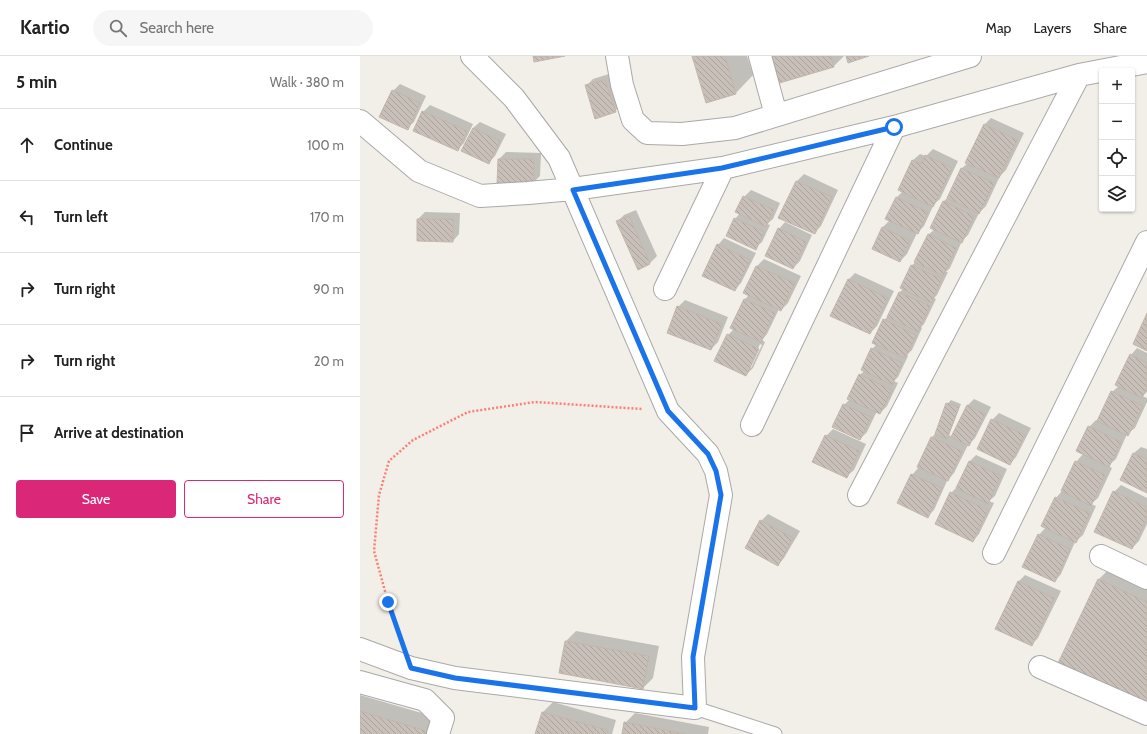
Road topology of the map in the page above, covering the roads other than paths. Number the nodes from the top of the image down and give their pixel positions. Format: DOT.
graph roads {
  1 [pos="472,56"];
  2 [pos="616,56"];
  3 [pos="760,56"];
  4 [pos="970,56"];
  5 [pos="925,62"];
  6 [pos="1147,62"];
  7 [pos="1079,75"];
  8 [pos="776,115"];
  9 [pos="360,121"];
  10 [pos="894,127"];
  11 [pos="722,168"];
  12 [pos="573,190"];
  13 [pos="1147,242"];
  14 [pos="665,289"];
  15 [pos="752,425"];
  16 [pos="859,495"];
  17 [pos="994,553"];
  18 [pos="1101,556"];
  19 [pos="1147,578"];
  20 [pos="360,649"];
  21 [pos="1040,667"];
  22 [pos="360,682"];
  23 [pos="695,708"];
  24 [pos="1147,714"];
  25 [pos="438,734"];
  26 [pos="775,734"];
  1 -- 12 [label="street"];
  2 -- 8 [label="street"];
  3 -- 8 [label="street"];
  4 -- 5 [label="street"];
  5 -- 8 [label="street"];
  6 -- 7 [label="street"];
  7 -- 10 [label="street"];
  7 -- 16 [label="street"];
  9 -- 12 [label="street"];
  10 -- 11 [label="street"];
  10 -- 15 [label="street"];
  11 -- 12 [label="street"];
  11 -- 14 [label="street"];
  12 -- 23 [label="street"];
  13 -- 17 [label="street"];
  18 -- 19 [label="street"];
  20 -- 23 [label="street"];
  21 -- 24 [label="street"];
  22 -- 25 [label="street"];
  23 -- 26 [label="lane"];
}
